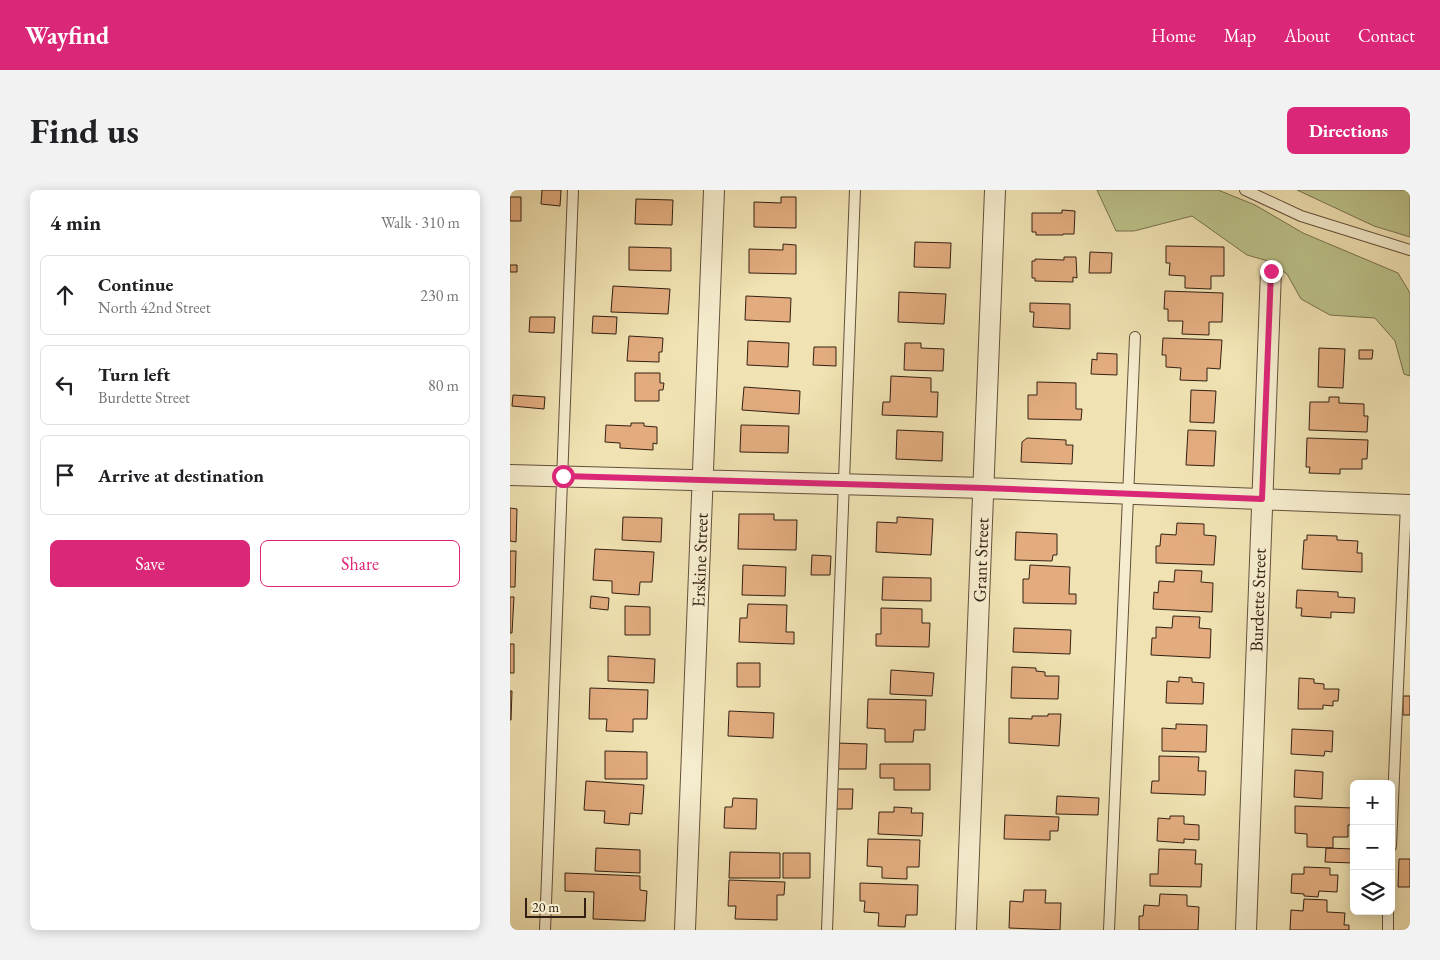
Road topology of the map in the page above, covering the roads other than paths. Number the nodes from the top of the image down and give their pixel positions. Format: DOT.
graph roads {
  1 [pos="573,190"];
  2 [pos="714,190"];
  3 [pos="855,190"];
  4 [pos="994,190"];
  5 [pos="1245,190"];
  6 [pos="1410,250"];
  7 [pos="1271,271"];
  8 [pos="1135,337"];
  9 [pos="510,475"];
  10 [pos="563,476"];
  11 [pos="703,480"];
  12 [pos="844,484"];
  13 [pos="984,488"];
  14 [pos="1128,494"];
  15 [pos="1262,499"];
  16 [pos="1408,504"];
  17 [pos="1392,825"];
  18 [pos="1388,915"];
  19 [pos="545,930"];
  20 [pos="685,930"];
  21 [pos="827,930"];
  22 [pos="966,930"];
  23 [pos="1109,930"];
  24 [pos="1246,930"];
  25 [pos="1388,930"];
  1 -- 10 [label="lane"];
  2 -- 11 [label="street, Erskine Street"];
  3 -- 12 [label="lane"];
  4 -- 13 [label="street, Grant Street"];
  5 -- 6 [label="lane"];
  7 -- 15 [label="street, Burdette Street"];
  8 -- 14 [label="lane"];
  9 -- 10 [label="street"];
  10 -- 11 [label="street"];
  10 -- 19 [label="lane"];
  11 -- 12 [label="street"];
  11 -- 20 [label="street, Erskine Street"];
  12 -- 13 [label="street"];
  12 -- 21 [label="lane"];
  13 -- 14 [label="street"];
  13 -- 22 [label="street, Grant Street"];
  14 -- 15 [label="street"];
  14 -- 23 [label="lane"];
  15 -- 16 [label="street"];
  15 -- 24 [label="street, Burdette Street"];
  16 -- 17 [label="lane"];
  18 -- 25 [label="lane"];
}
